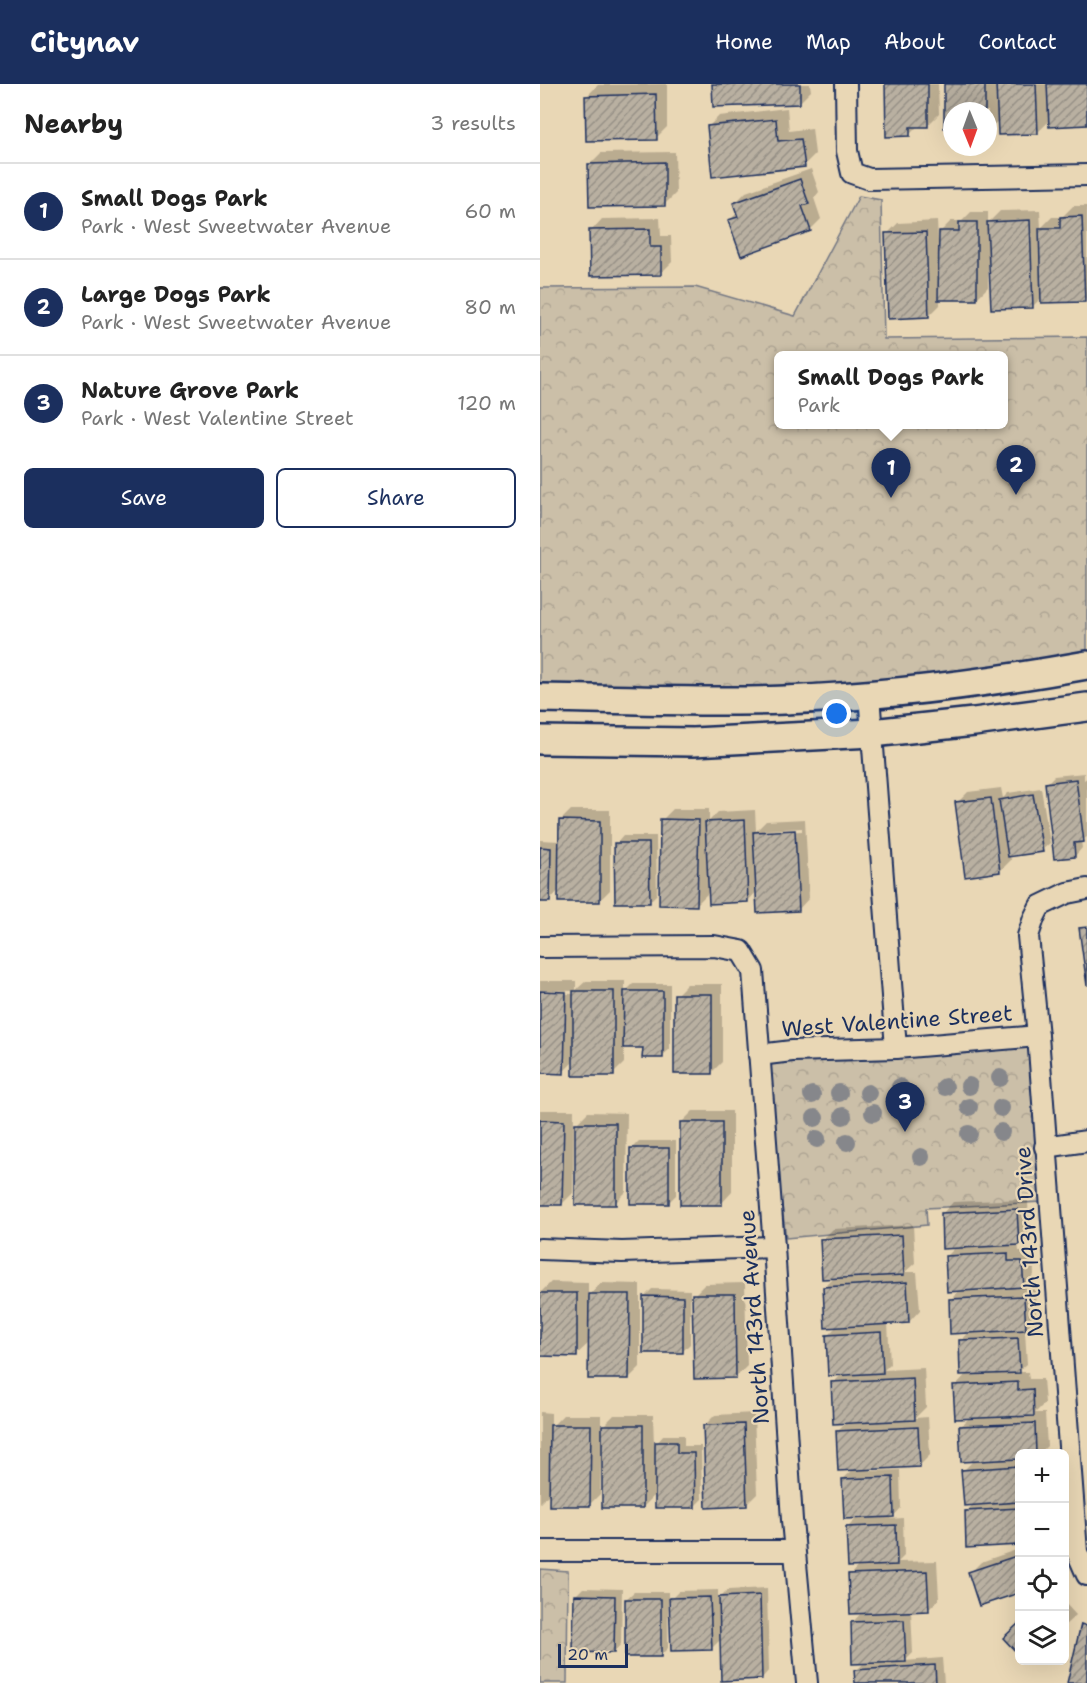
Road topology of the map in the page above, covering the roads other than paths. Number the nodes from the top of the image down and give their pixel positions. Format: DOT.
graph roads {
  1 [pos="846,84"];
  2 [pos="1087,175"];
  3 [pos="1087,665"];
  4 [pos="869,695"];
  5 [pos="540,698"];
  6 [pos="1087,707"];
  7 [pos="872,733"];
  8 [pos="540,740"];
  9 [pos="1087,889"];
  10 [pos="540,947"];
  11 [pos="1038,1036"];
  12 [pos="896,1048"];
  13 [pos="759,1055"];
  14 [pos="1087,1141"];
  15 [pos="1045,1147"];
  16 [pos="774,1247"];
  17 [pos="540,1249"];
  18 [pos="540,1551"];
  19 [pos="795,1551"];
  20 [pos="1087,1575"];
  21 [pos="807,1683"];
  1 -- 2 [label="street"];
  3 -- 4 [label="street"];
  4 -- 5 [label="street"];
  4 -- 7 [label="street"];
  6 -- 7 [label="street"];
  7 -- 8 [label="street"];
  7 -- 12 [label="street"];
  9 -- 11 [label="street, North 143rd Drive"];
  10 -- 13 [label="street, North 143rd Avenue"];
  11 -- 12 [label="street, West Valentine Street"];
  11 -- 15 [label="street, North 143rd Drive"];
  12 -- 13 [label="street, West Valentine Street"];
  13 -- 16 [label="street, North 143rd Avenue"];
  14 -- 15 [label="street"];
  15 -- 20 [label="street, North 143rd Drive"];
  16 -- 17 [label="street"];
  16 -- 19 [label="street, North 143rd Avenue"];
  18 -- 19 [label="street"];
  19 -- 21 [label="street, North 143rd Avenue"];
}
